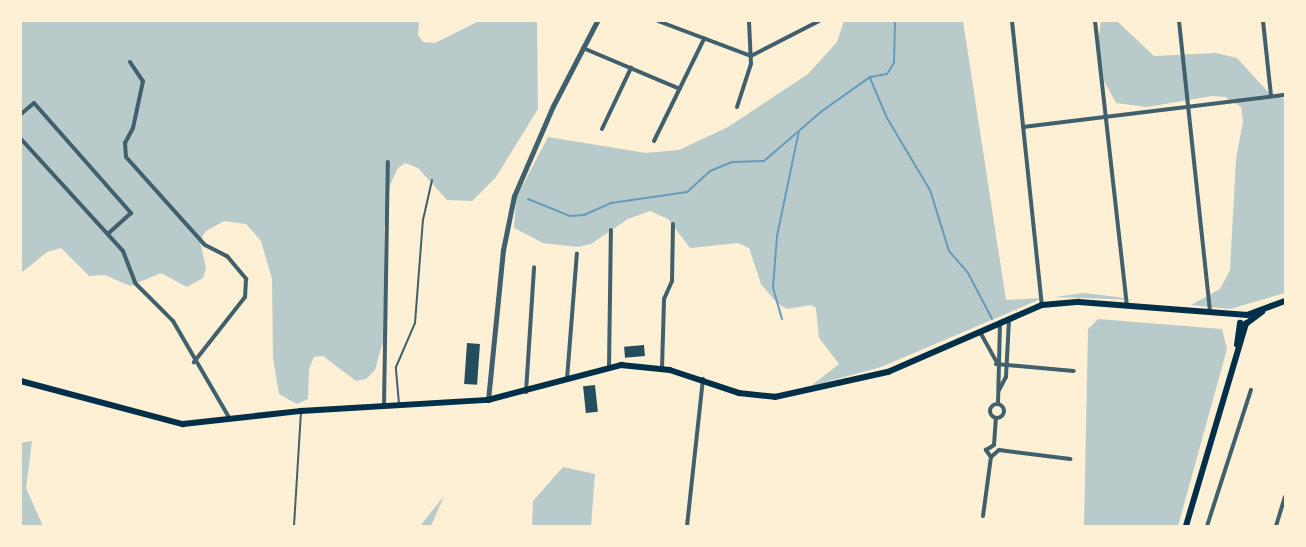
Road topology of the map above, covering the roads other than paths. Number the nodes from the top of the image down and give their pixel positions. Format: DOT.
graph roads {
  1 [pos="597,21"];
  2 [pos="658,21"];
  3 [pos="749,21"];
  4 [pos="819,21"];
  5 [pos="1012,21"];
  6 [pos="1095,21"];
  7 [pos="1179,21"];
  8 [pos="1263,21"];
  9 [pos="704,39"];
  10 [pos="583,48"];
  11 [pos="751,56"];
  12 [pos="130,62"];
  13 [pos="631,68"];
  14 [pos="680,89"];
  15 [pos="1285,95"];
  16 [pos="1271,96"];
  17 [pos="737,107"];
  18 [pos="1189,107"];
  19 [pos="21,114"];
  20 [pos="1106,115"];
  21 [pos="1023,127"];
  22 [pos="602,129"];
  23 [pos="21,139"];
  24 [pos="654,141"];
  25 [pos="388,162"];
  26 [pos="432,180"];
  27 [pos="673,224"];
  28 [pos="611,230"];
  29 [pos="108,234"];
  30 [pos="577,254"];
  31 [pos="534,266"];
  32 [pos="1285,301"];
  33 [pos="1042,305"];
  34 [pos="1127,305"];
  35 [pos="1210,312"];
  36 [pos="1009,318"];
  37 [pos="1243,320"];
  38 [pos="1000,324"];
  39 [pos="980,332"];
  40 [pos="194,362"];
  41 [pos="996,363"];
  42 [pos="1007,365"];
  43 [pos="609,367"];
  44 [pos="662,368"];
  45 [pos="1074,371"];
  46 [pos="567,379"];
  47 [pos="703,380"];
  48 [pos="21,381"];
  49 [pos="999,390"];
  50 [pos="1250,390"];
  51 [pos="526,392"];
  52 [pos="488,400"];
  53 [pos="998,404"];
  54 [pos="399,405"];
  55 [pos="384,406"];
  56 [pos="301,411"];
  57 [pos="996,418"];
  58 [pos="231,421"];
  59 [pos="994,445"];
  60 [pos="999,450"];
  61 [pos="991,458"];
  62 [pos="1070,459"];
  63 [pos="1285,497"];
  64 [pos="983,516"];
  65 [pos="294,526"];
  66 [pos="688,526"];
  67 [pos="1186,526"];
  68 [pos="1207,526"];
  69 [pos="1276,526"];
  1 -- 10 [label="street"];
  2 -- 9 [label="street"];
  3 -- 11 [label="street"];
  4 -- 11 [label="street"];
  5 -- 21 [label="street"];
  6 -- 20 [label="street"];
  7 -- 18 [label="street"];
  8 -- 16 [label="street"];
  9 -- 11 [label="street"];
  9 -- 14 [label="street"];
  10 -- 13 [label="street"];
  10 -- 52 [label="street"];
  11 -- 17 [label="street"];
  12 -- 40 [label="street"];
  13 -- 14 [label="street"];
  13 -- 22 [label="street"];
  14 -- 24 [label="street"];
  15 -- 16 [label="street"];
  16 -- 18 [label="street"];
  18 -- 20 [label="street"];
  18 -- 35 [label="street"];
  19 -- 29 [label="street"];
  20 -- 21 [label="street"];
  20 -- 34 [label="street"];
  21 -- 33 [label="street"];
  23 -- 29 [label="street"];
  25 -- 55 [label="street"];
  26 -- 54 [label="lane"];
  27 -- 44 [label="street"];
  28 -- 43 [label="street"];
  29 -- 40 [label="street"];
  30 -- 46 [label="street"];
  31 -- 51 [label="street"];
  32 -- 37 [label="main road"];
  33 -- 34 [label="main road"];
  33 -- 36 [label="main road"];
  34 -- 35 [label="main road"];
  35 -- 37 [label="main road"];
  36 -- 38 [label="main road"];
  36 -- 42 [label="street"];
  37 -- 67 [label="main road"];
  38 -- 39 [label="main road"];
  38 -- 41 [label="street"];
  39 -- 41 [label="street"];
  39 -- 47 [label="main road"];
  40 -- 58 [label="street"];
  41 -- 42 [label="street"];
  41 -- 49 [label="street"];
  42 -- 45 [label="street"];
  42 -- 49 [label="street"];
  43 -- 44 [label="main road"];
  43 -- 46 [label="main road"];
  44 -- 47 [label="main road"];
  46 -- 51 [label="main road"];
  47 -- 66 [label="street"];
  48 -- 58 [label="main road"];
  49 -- 53 [label="street"];
  50 -- 68 [label="street"];
  51 -- 52 [label="main road"];
  52 -- 54 [label="main road"];
  53 -- 57 [label="street"];
  53 -- 57 [label="street"];
  54 -- 55 [label="main road"];
  55 -- 56 [label="main road"];
  56 -- 58 [label="main road"];
  56 -- 65 [label="lane"];
  57 -- 59 [label="street"];
  59 -- 60 [label="street"];
  59 -- 61 [label="street"];
  60 -- 61 [label="street"];
  60 -- 62 [label="street"];
  61 -- 64 [label="street"];
  63 -- 69 [label="street"];
}
